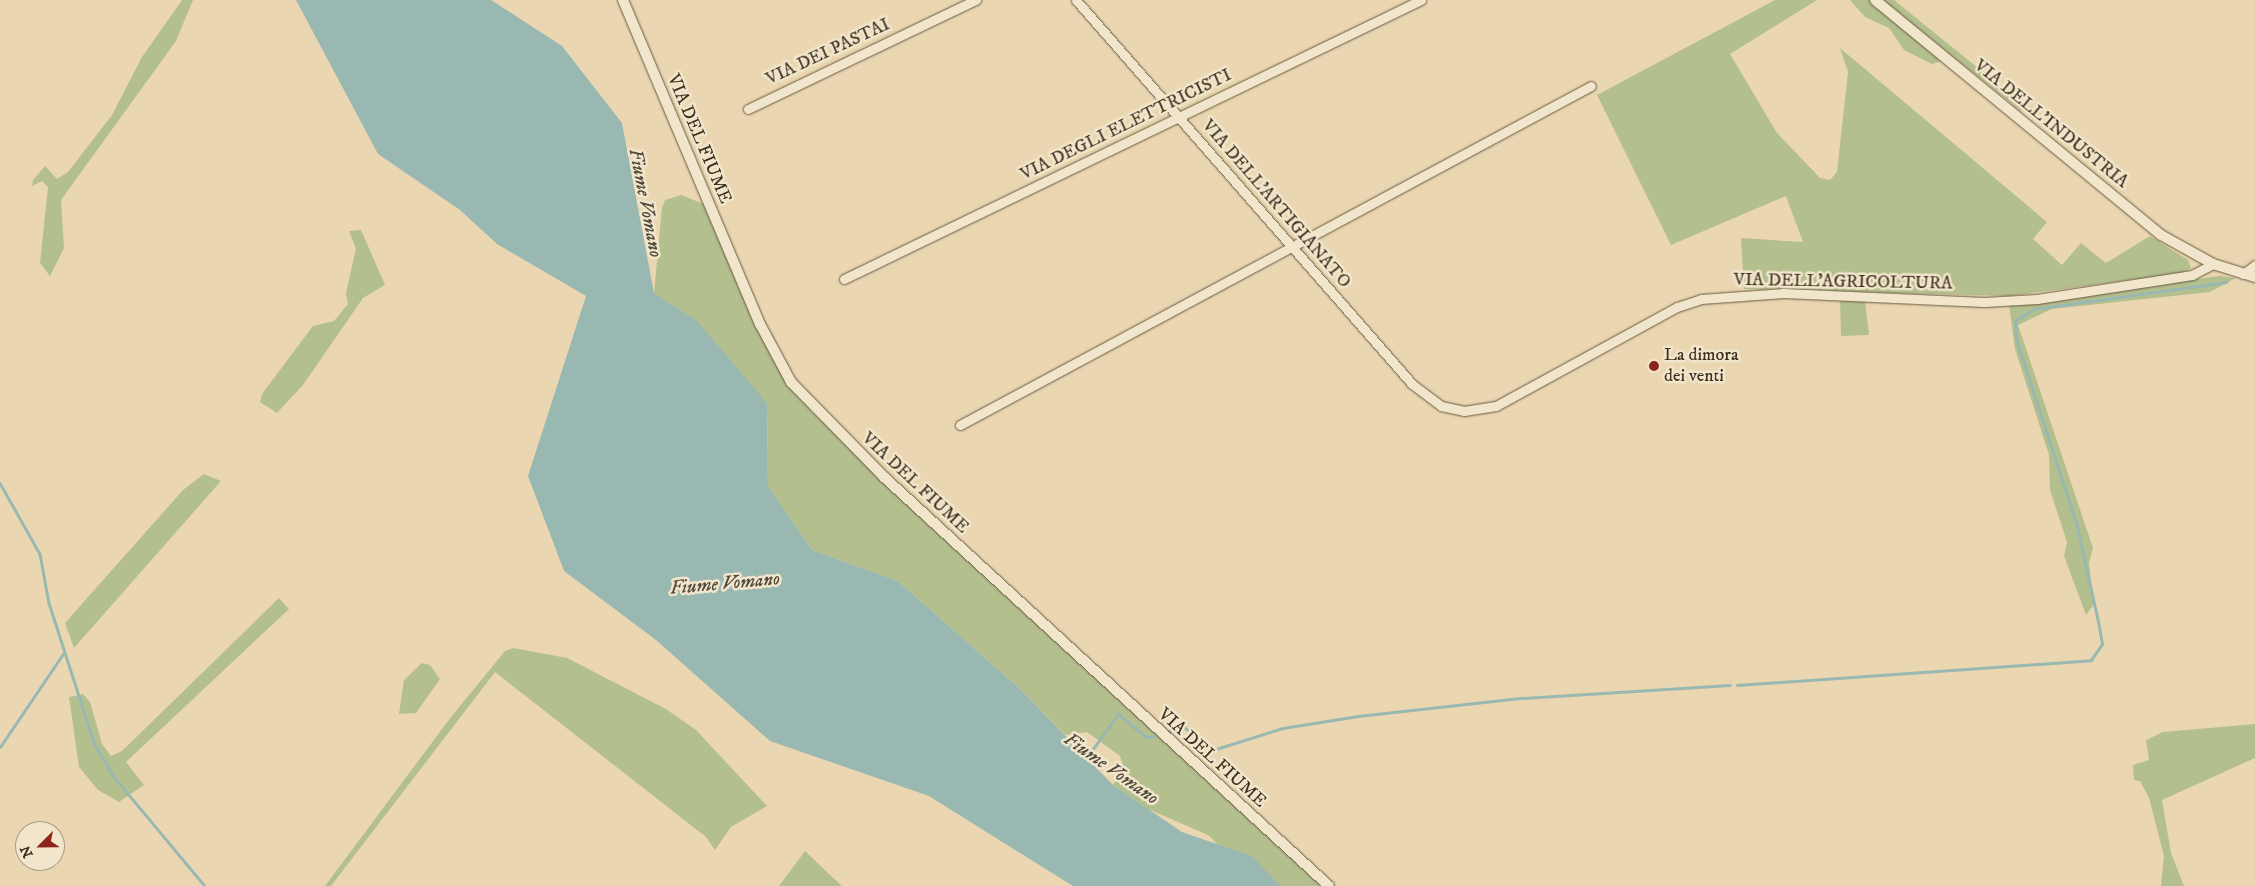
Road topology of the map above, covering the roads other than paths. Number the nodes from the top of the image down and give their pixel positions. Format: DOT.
graph roads {
  1 [pos="623,0"];
  2 [pos="976,0"];
  3 [pos="1076,0"];
  4 [pos="1421,0"];
  5 [pos="1875,0"];
  6 [pos="1591,86"];
  7 [pos="748,108"];
  8 [pos="1179,118"];
  9 [pos="1293,249"];
  10 [pos="2213,264"];
  11 [pos="2255,265"];
  12 [pos="2242,274"];
  13 [pos="2255,277"];
  14 [pos="844,279"];
  15 [pos="1464,411"];
  16 [pos="960,424"];
  17 [pos="1329,886"];
  1 -- 17 [label="street, VIA DEL FIUME"];
  2 -- 7 [label="street, VIA DEI PASTAI"];
  3 -- 8 [label="street, VIA DELL'ARTIGIANATO"];
  4 -- 8 [label="street, VIA DEGLI ELETTRICISTI"];
  5 -- 10 [label="street, VIA DELL'INDUSTRIA"];
  6 -- 9 [label="street"];
  8 -- 9 [label="street, VIA DELL'ARTIGIANATO"];
  8 -- 14 [label="street, VIA DEGLI ELETTRICISTI"];
  9 -- 15 [label="street, VIA DELL'ARTIGIANATO"];
  9 -- 16 [label="street"];
  10 -- 12 [label="street, VIA DELL'INDUSTRIA"];
  10 -- 15 [label="street, VIA DELL'AGRICOLTURA"];
  11 -- 12 [label="street"];
  12 -- 13 [label="street, VIA DELL'INDUSTRIA"];
}
